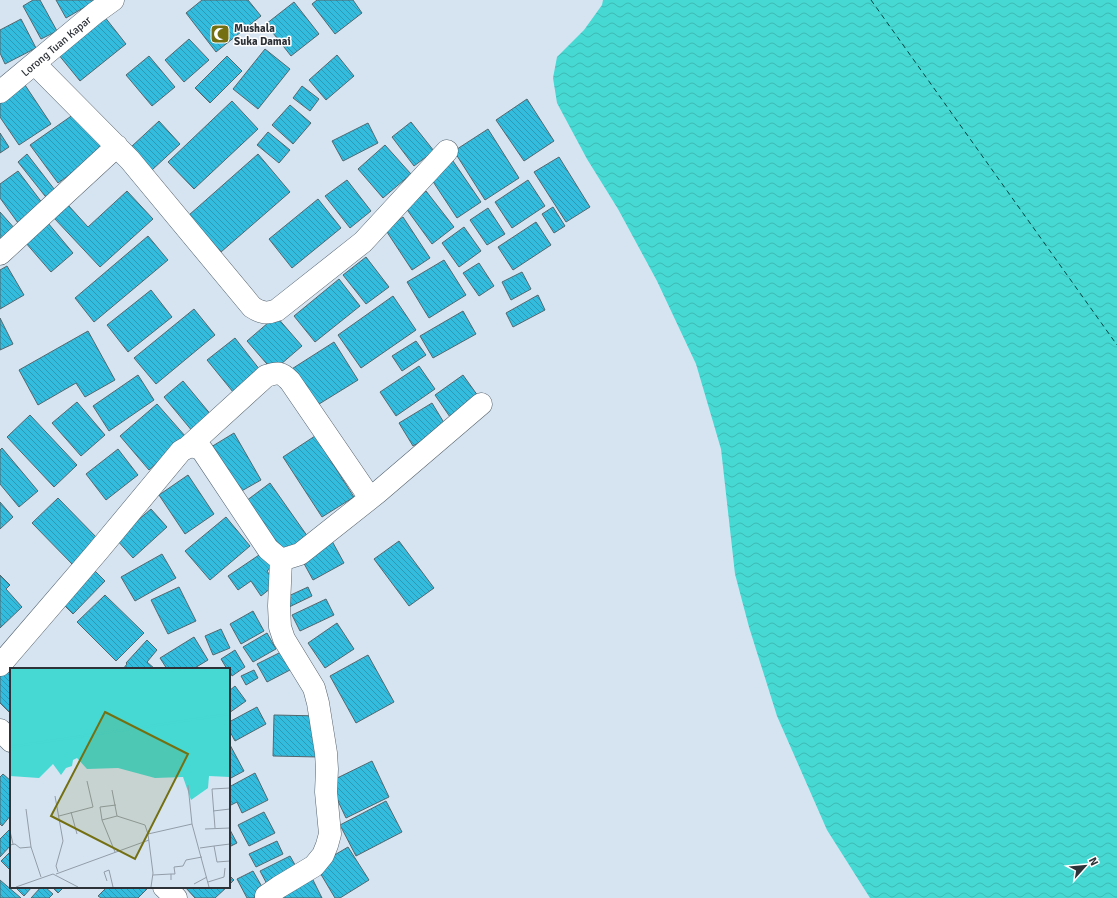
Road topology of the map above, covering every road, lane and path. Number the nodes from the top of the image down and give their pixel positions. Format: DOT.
graph roads {
  1 [pos="113,0"];
  2 [pos="35,64"];
  3 [pos="0,92"];
  4 [pos="117,146"];
  5 [pos="447,151"];
  6 [pos="0,254"];
  7 [pos="481,404"];
  8 [pos="188,447"];
  9 [pos="370,498"];
  10 [pos="281,560"];
  11 [pos="0,665"];
  12 [pos="0,730"];
  13 [pos="10,740"];
  14 [pos="165,888"];
  15 [pos="266,897"];
  16 [pos="176,898"];
  1 -- 2 [label="street, Lorong Tuan Kapar"];
  2 -- 3 [label="street, Lorong Tuan Kapar"];
  2 -- 4 [label="street"];
  4 -- 5 [label="street"];
  4 -- 6 [label="street"];
  7 -- 9 [label="street"];
  8 -- 9 [label="street"];
  8 -- 10 [label="street"];
  8 -- 11 [label="street"];
  9 -- 10 [label="street"];
  10 -- 15 [label="street"];
  12 -- 13 [label="street"];
  14 -- 16 [label="street"];
}
